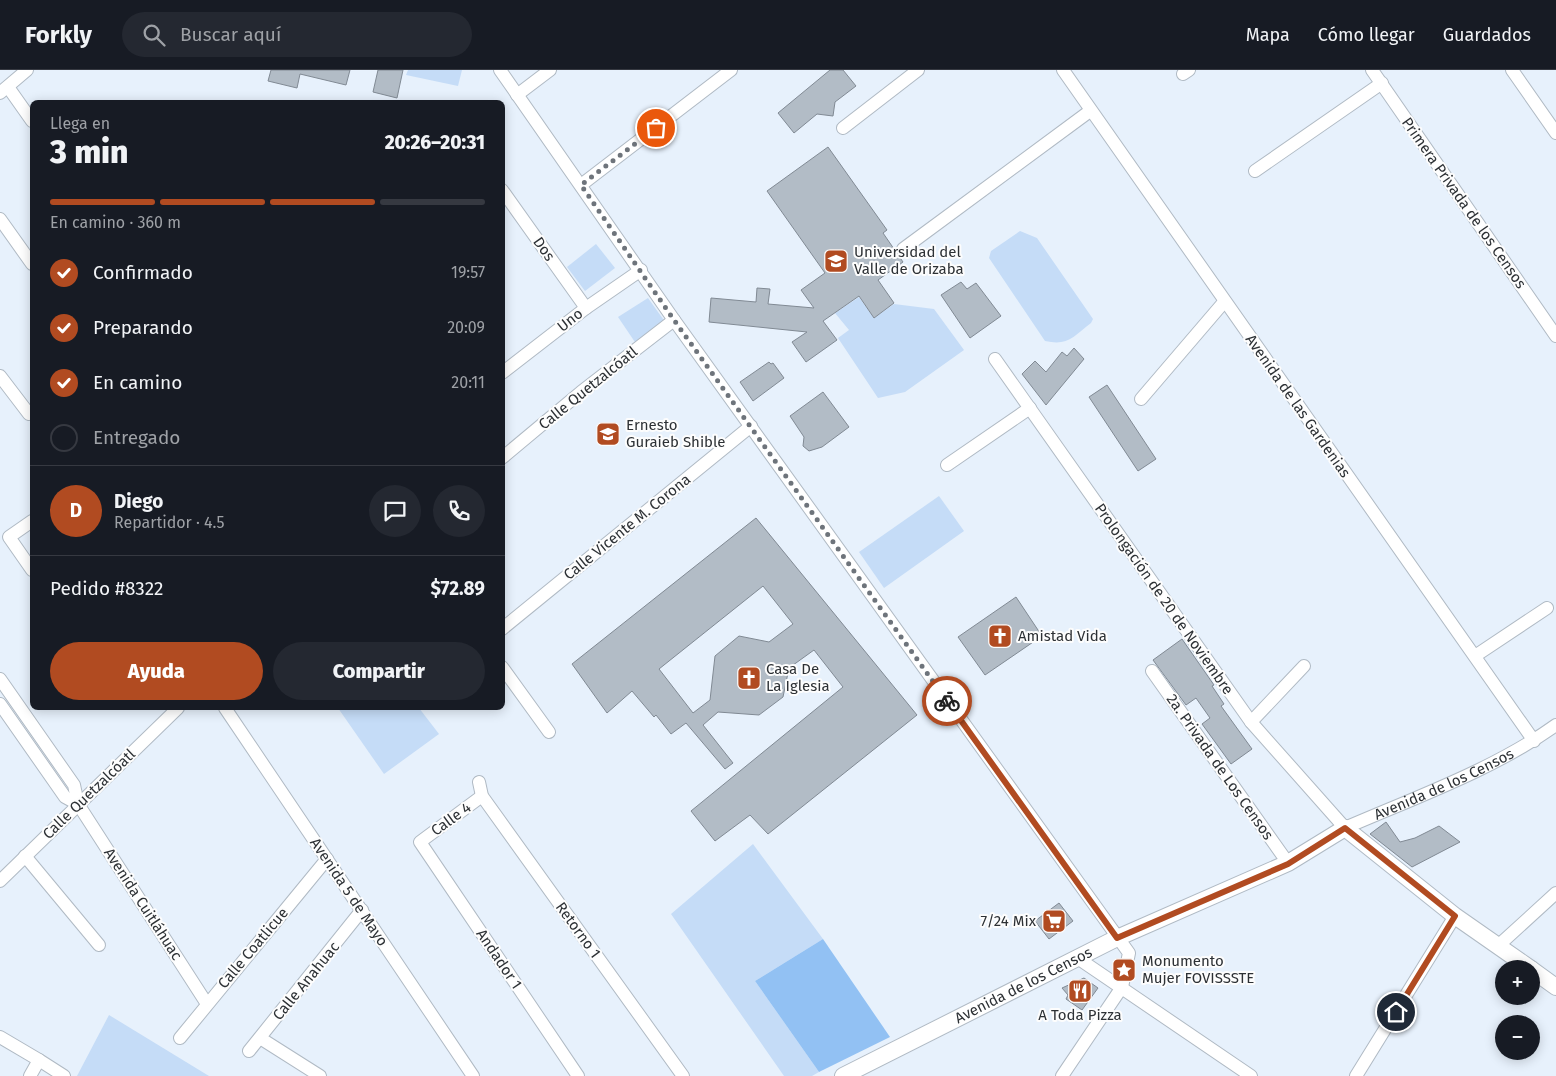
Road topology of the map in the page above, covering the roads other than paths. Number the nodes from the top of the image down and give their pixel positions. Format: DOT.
graph roads {
  1 [pos="27,70"];
  2 [pos="500,70"];
  3 [pos="550,70"];
  4 [pos="731,70"];
  5 [pos="918,70"];
  6 [pos="1063,70"];
  7 [pos="1372,70"];
  8 [pos="1512,70"];
  9 [pos="1382,83"];
  10 [pos="4,90"];
  11 [pos="517,94"];
  12 [pos="1090,111"];
  13 [pos="30,119"];
  14 [pos="842,128"];
  15 [pos="1556,133"];
  16 [pos="1255,171"];
  17 [pos="581,185"];
  18 [pos="505,194"];
  19 [pos="0,219"];
  20 [pos="903,249"];
  21 [pos="30,261"];
  22 [pos="641,270"];
  23 [pos="1224,302"];
  24 [pos="586,308"];
  25 [pos="674,320"];
  26 [pos="1556,336"];
  27 [pos="996,359"];
  28 [pos="505,371"];
  29 [pos="0,376"];
  30 [pos="1141,399"];
  31 [pos="1030,408"];
  32 [pos="30,412"];
  33 [pos="751,426"];
  34 [pos="505,455"];
  35 [pos="948,465"];
  36 [pos="30,522"];
  37 [pos="30,567"];
  38 [pos="1547,608"];
  39 [pos="505,627"];
  40 [pos="1475,656"];
  41 [pos="1304,666"];
  42 [pos="505,671"];
  43 [pos="1152,671"];
  44 [pos="0,679"];
  45 [pos="0,704"];
  46 [pos="176,710"];
  47 [pos="226,710"];
  48 [pos="1251,722"];
  49 [pos="1556,725"];
  50 [pos="549,732"];
  51 [pos="1534,741"];
  52 [pos="479,782"];
  53 [pos="482,796"];
  54 [pos="78,804"];
  55 [pos="1345,828"];
  56 [pos="420,842"];
  57 [pos="25,856"];
  58 [pos="327,859"];
  59 [pos="0,864"];
  60 [pos="1288,864"];
  61 [pos="12,870"];
  62 [pos="0,881"];
  63 [pos="1556,893"];
  64 [pos="362,910"];
  65 [pos="1455,916"];
  66 [pos="1117,938"];
  67 [pos="99,945"];
  68 [pos="1499,945"];
  69 [pos="1079,959"];
  70 [pos="1519,960"];
  71 [pos="1540,975"];
  72 [pos="1122,987"];
  73 [pos="1556,987"];
  74 [pos="207,1004"];
  75 [pos="0,1037"];
  76 [pos="180,1038"];
  77 [pos="260,1038"];
  78 [pos="249,1051"];
  79 [pos="39,1060"];
  80 [pos="30,1076"];
  81 [pos="64,1076"];
  82 [pos="320,1076"];
  83 [pos="472,1076"];
  84 [pos="578,1076"];
  85 [pos="683,1076"];
  86 [pos="843,1076"];
  87 [pos="1062,1076"];
  88 [pos="1251,1076"];
  89 [pos="1356,1076"];
  1 -- 10 [label="street"];
  2 -- 11 [label="street"];
  3 -- 11 [label="street"];
  4 -- 17 [label="street"];
  5 -- 14 [label="street"];
  6 -- 12 [label="street, Avenida de las Gardenias"];
  7 -- 9 [label="street, Primera Privada de los Censos"];
  8 -- 15 [label="street"];
  9 -- 16 [label="street"];
  9 -- 26 [label="street, Primera Privada de los Censos"];
  10 -- 13 [label="street"];
  11 -- 17 [label="street"];
  12 -- 20 [label="street"];
  12 -- 23 [label="street, Avenida de las Gardenias"];
  17 -- 22 [label="street"];
  18 -- 24 [label="street, Dos"];
  19 -- 21 [label="street"];
  22 -- 24 [label="street, Uno"];
  22 -- 25 [label="street"];
  23 -- 30 [label="street"];
  23 -- 40 [label="street, Avenida de las Gardenias"];
  24 -- 28 [label="street, Uno"];
  25 -- 33 [label="street"];
  25 -- 34 [label="street, Calle Quetzalcóatl"];
  27 -- 31 [label="street, Prolongación de 20 de Noviembre"];
  29 -- 32 [label="street"];
  31 -- 35 [label="street"];
  31 -- 48 [label="street, Prolongación de 20 de Noviembre"];
  33 -- 39 [label="street, Calle Vicente M. Corona"];
  33 -- 66 [label="street"];
  36 -- 37 [label="street"];
  38 -- 40 [label="street"];
  40 -- 51 [label="street, Avenida de las Gardenias"];
  41 -- 48 [label="street"];
  42 -- 50 [label="street"];
  43 -- 60 [label="street, 2a. Privada de Los Censos"];
  44 -- 54 [label="street, Avenida Cuitláhuac"];
  45 -- 54 [label="street, Avenida Cuitláhuac"];
  46 -- 54 [label="street, Calle Quetzalcóatl"];
  47 -- 58 [label="street, Avenida 5 de Mayo"];
  48 -- 55 [label="street, Prolongación de 20 de Noviembre"];
  49 -- 51 [label="street, Avenida de los Censos"];
  51 -- 55 [label="street, Avenida de los Censos"];
  52 -- 53 [label="street, Retorno 1"];
  53 -- 56 [label="street, Calle 4"];
  53 -- 85 [label="street, Retorno 1"];
  54 -- 57 [label="street, Calle Quetzalcóatl"];
  54 -- 74 [label="street, Avenida Cuitláhuac"];
  55 -- 60 [label="street, Avenida de los Censos"];
  55 -- 65 [label="street"];
  56 -- 84 [label="street, Andador 1"];
  57 -- 61 [label="street, Calle Quetzalcóatl"];
  57 -- 67 [label="street"];
  58 -- 64 [label="street, Avenida 5 de Mayo"];
  58 -- 74 [label="street, Calle Coatlicue"];
  59 -- 61 [label="street"];
  60 -- 66 [label="street, Avenida de los Censos"];
  61 -- 62 [label="street, Calle Quetzalcóatl"];
  63 -- 68 [label="street"];
  64 -- 77 [label="street, Calle Anahuac"];
  64 -- 83 [label="street, Avenida 5 de Mayo"];
  65 -- 68 [label="street"];
  65 -- 89 [label="street"];
  66 -- 69 [label="street, Avenida de los Censos"];
  66 -- 72 [label="street"];
  68 -- 70 [label="street"];
  69 -- 72 [label="street"];
  69 -- 86 [label="street, Avenida de los Censos"];
  71 -- 73 [label="street"];
  72 -- 87 [label="street"];
  72 -- 88 [label="street"];
  74 -- 76 [label="street, Calle Coatlicue"];
  75 -- 79 [label="street"];
  77 -- 78 [label="street, Calle Anahuac"];
  77 -- 82 [label="street"];
  79 -- 80 [label="street"];
  79 -- 81 [label="street"];
}
